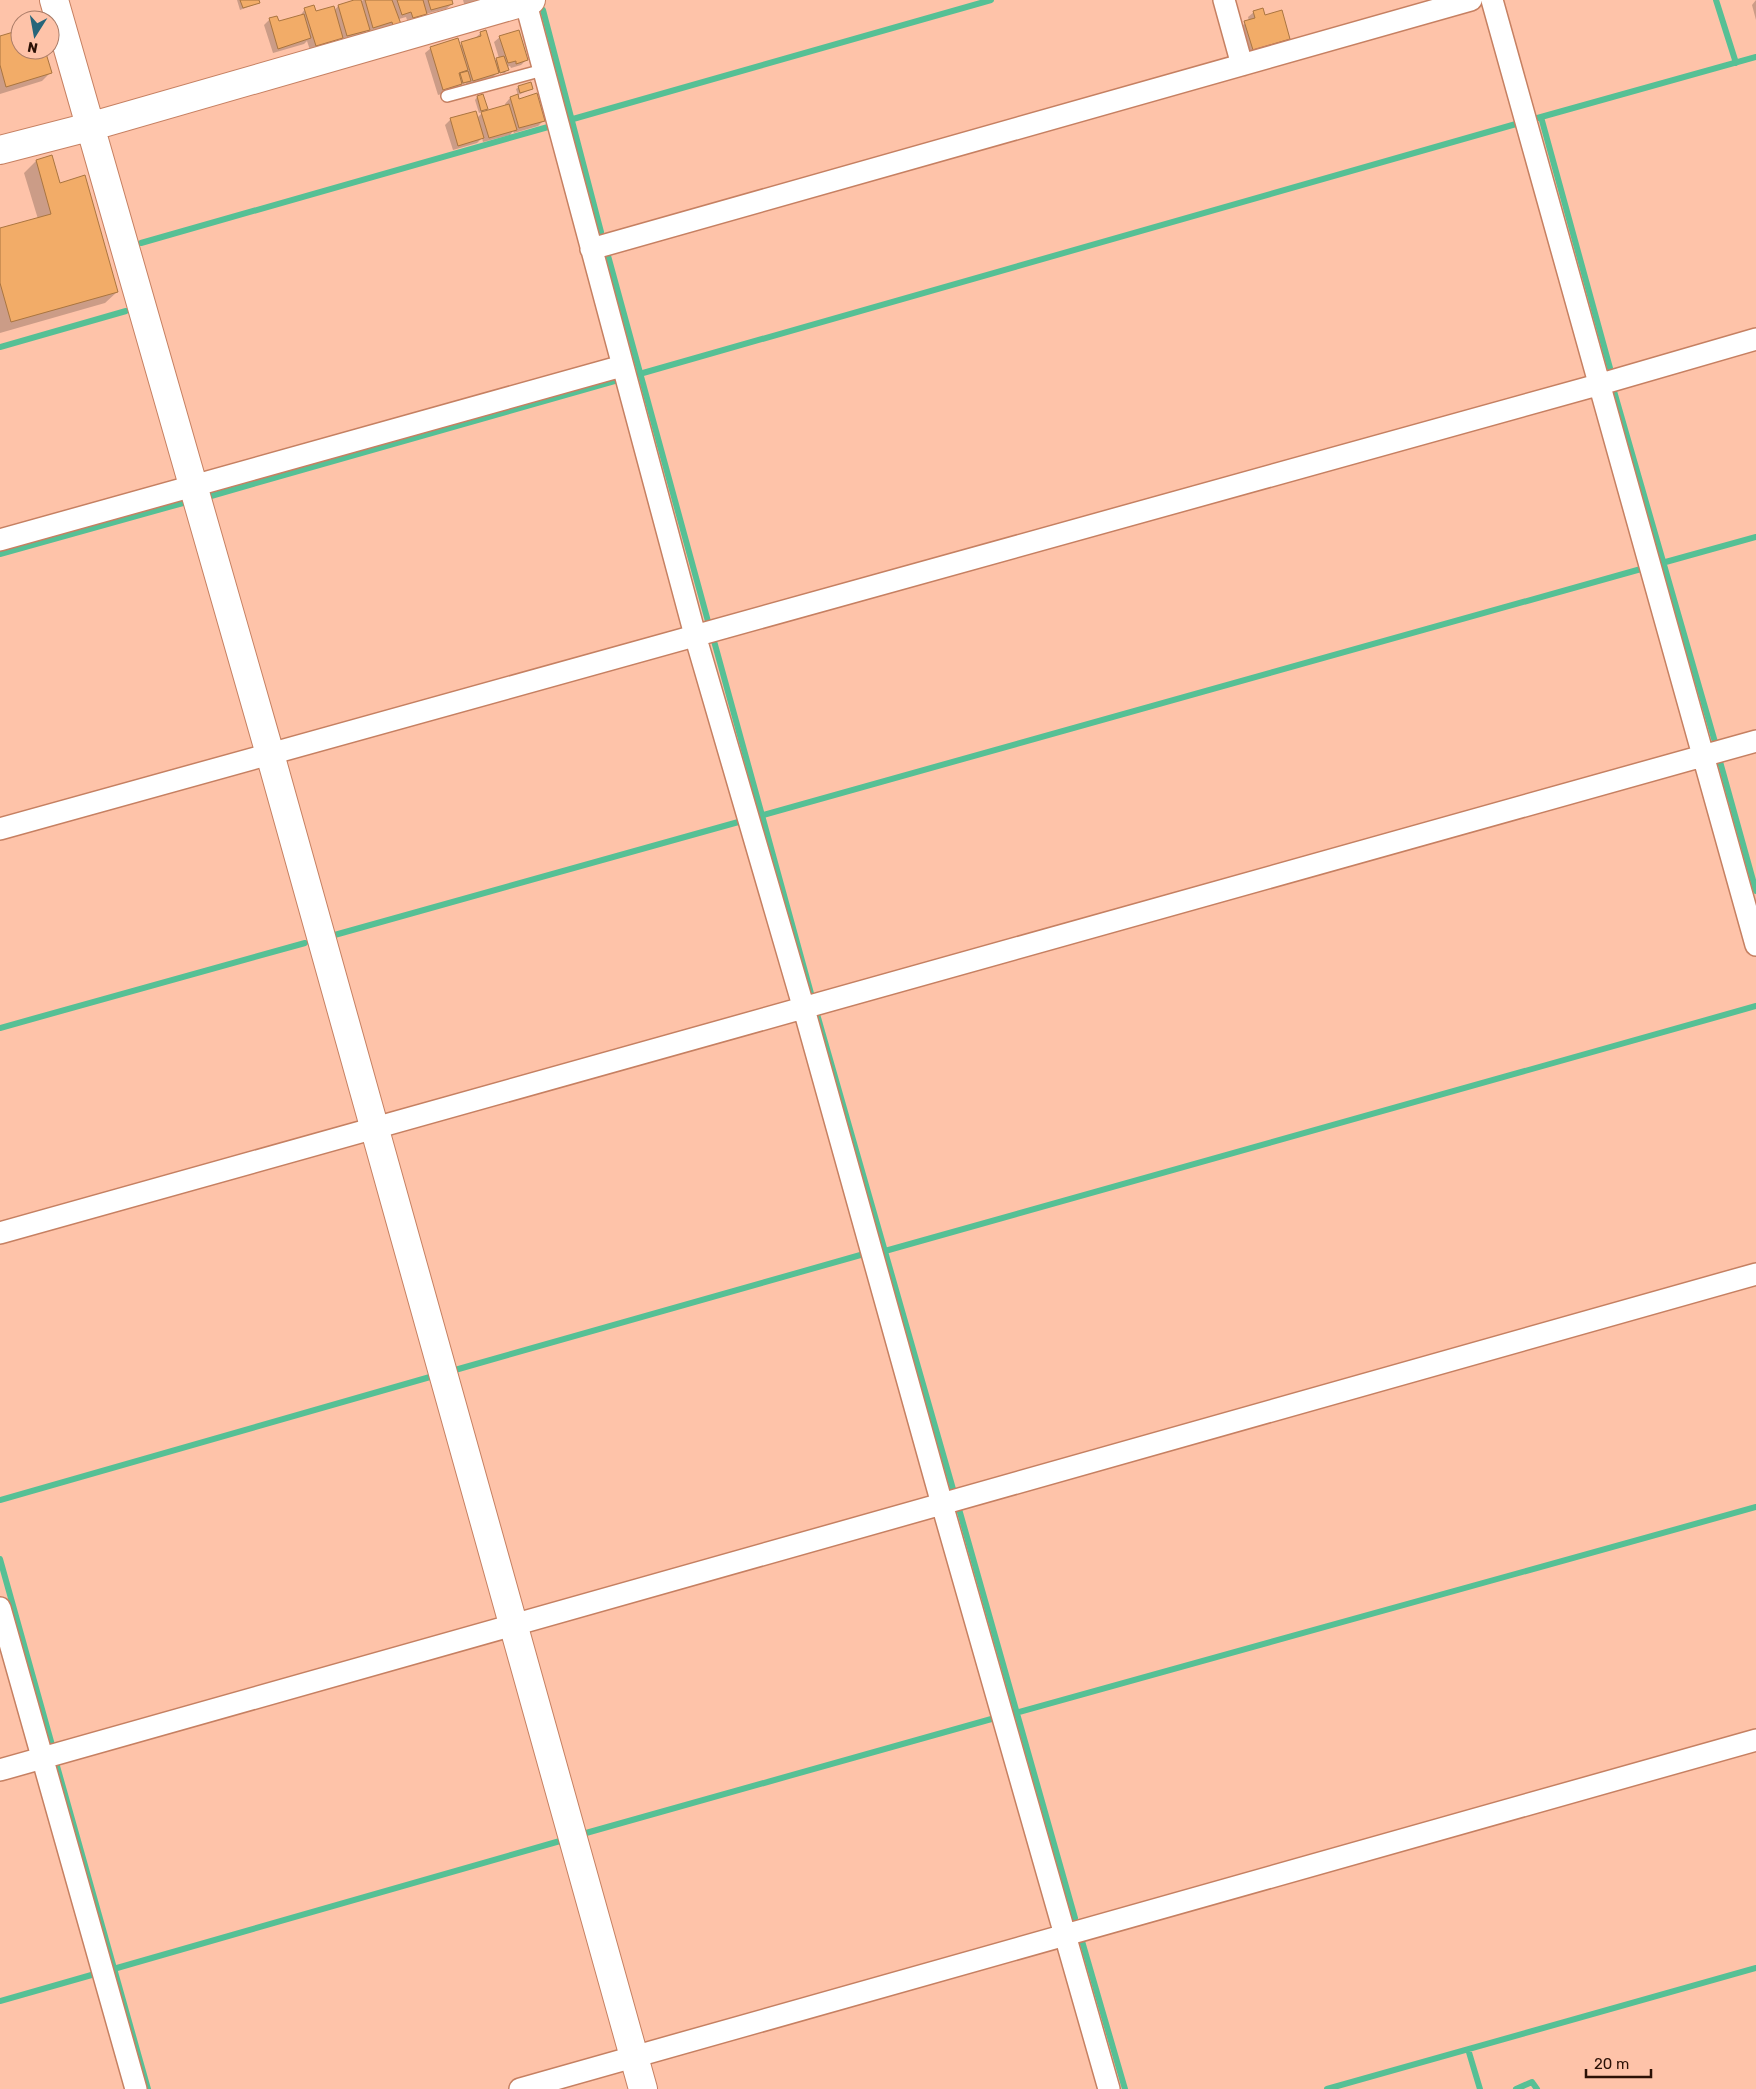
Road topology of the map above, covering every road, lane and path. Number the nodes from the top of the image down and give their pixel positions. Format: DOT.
graph roads {
  1 [pos="54,0"];
  2 [pos="1224,0"];
  3 [pos="1471,0"];
  4 [pos="1492,0"];
  5 [pos="527,1"];
  6 [pos="1242,65"];
  7 [pos="543,70"];
  8 [pos="447,96"];
  9 [pos="90,127"];
  10 [pos="0,150"];
  11 [pos="591,249"];
  12 [pos="1756,339"];
  13 [pos="622,366"];
  14 [pos="1600,384"];
  15 [pos="192,485"];
  16 [pos="0,540"];
  17 [pos="695,635"];
  18 [pos="1756,741"];
  19 [pos="270,754"];
  20 [pos="1703,756"];
  21 [pos="0,829"];
  22 [pos="1756,945"];
  23 [pos="804,1009"];
  24 [pos="374,1128"];
  25 [pos="0,1233"];
  26 [pos="1756,1274"];
  27 [pos="942,1504"];
  28 [pos="0,1608"];
  29 [pos="512,1626"];
  30 [pos="1756,1740"];
  31 [pos="43,1758"];
  32 [pos="0,1770"];
  33 [pos="1066,1934"];
  34 [pos="634,2057"];
  35 [pos="136,2089"];
  36 [pos="520,2089"];
  37 [pos="643,2089"];
  38 [pos="1109,2089"];
  1 -- 9 [label="street"];
  2 -- 6 [label="street"];
  3 -- 6 [label="street"];
  4 -- 14 [label="street"];
  5 -- 7 [label="street"];
  5 -- 9 [label="street"];
  6 -- 11 [label="street"];
  7 -- 8 [label="lane"];
  7 -- 11 [label="street"];
  9 -- 10 [label="street"];
  9 -- 15 [label="street"];
  11 -- 13 [label="street"];
  12 -- 14 [label="street"];
  13 -- 15 [label="street"];
  13 -- 17 [label="street"];
  14 -- 17 [label="street"];
  14 -- 20 [label="street"];
  15 -- 16 [label="street"];
  15 -- 19 [label="street"];
  17 -- 19 [label="street"];
  17 -- 23 [label="street"];
  18 -- 20 [label="street"];
  19 -- 21 [label="street"];
  19 -- 24 [label="street"];
  20 -- 22 [label="street"];
  20 -- 23 [label="street"];
  23 -- 24 [label="street"];
  23 -- 27 [label="street"];
  24 -- 25 [label="street"];
  24 -- 29 [label="street"];
  26 -- 27 [label="street"];
  27 -- 29 [label="street"];
  27 -- 33 [label="street"];
  28 -- 31 [label="street"];
  29 -- 31 [label="street"];
  29 -- 34 [label="street"];
  30 -- 33 [label="street"];
  31 -- 32 [label="street"];
  31 -- 35 [label="street"];
  33 -- 34 [label="street"];
  33 -- 38 [label="street"];
  34 -- 36 [label="street"];
  34 -- 37 [label="street"];
}
